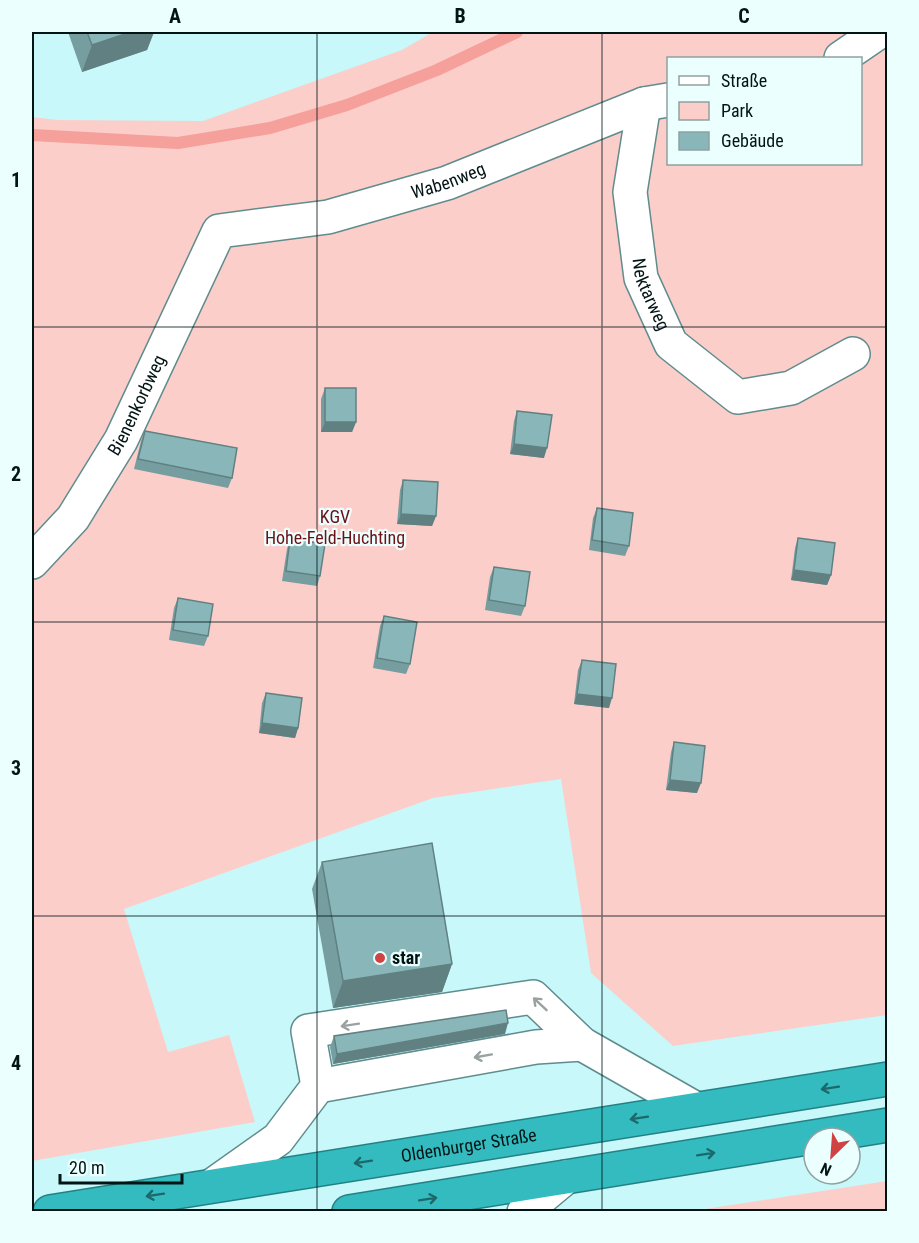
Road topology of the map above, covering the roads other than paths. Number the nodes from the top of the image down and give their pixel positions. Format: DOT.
graph roads {
  1 [pos="879,32"];
  2 [pos="842,57"];
  3 [pos="656,102"];
  4 [pos="219,231"];
  5 [pos="853,354"];
  6 [pos="32,562"];
  7 [pos="582,1044"];
  8 [pos="888,1079"];
  9 [pos="318,1086"];
  10 [pos="696,1109"];
  11 [pos="888,1125"];
  12 [pos="566,1177"];
  13 [pos="213,1185"];
  14 [pos="50,1212"];
  15 [pos="349,1212"];
  16 [pos="524,1212"];
  1 -- 2 [label="lane"];
  3 -- 4 [label="lane, Wabenweg"];
  3 -- 5 [label="lane, Nektarweg"];
  4 -- 6 [label="lane, Bienenkorbweg"];
  7 -- 9 [label="lane, one-way"];
  7 -- 9 [label="lane, one-way"];
  7 -- 10 [label="lane"];
  8 -- 10 [label="highway, Oldenburger Straße, one-way"];
  9 -- 13 [label="lane"];
  10 -- 13 [label="highway, Oldenburger Straße, one-way"];
  12 -- 11 [label="highway, one-way"];
  15 -- 12 [label="highway, one-way"];
  12 -- 16 [label="lane"];
  13 -- 14 [label="highway, Oldenburger Straße, one-way"];
}
